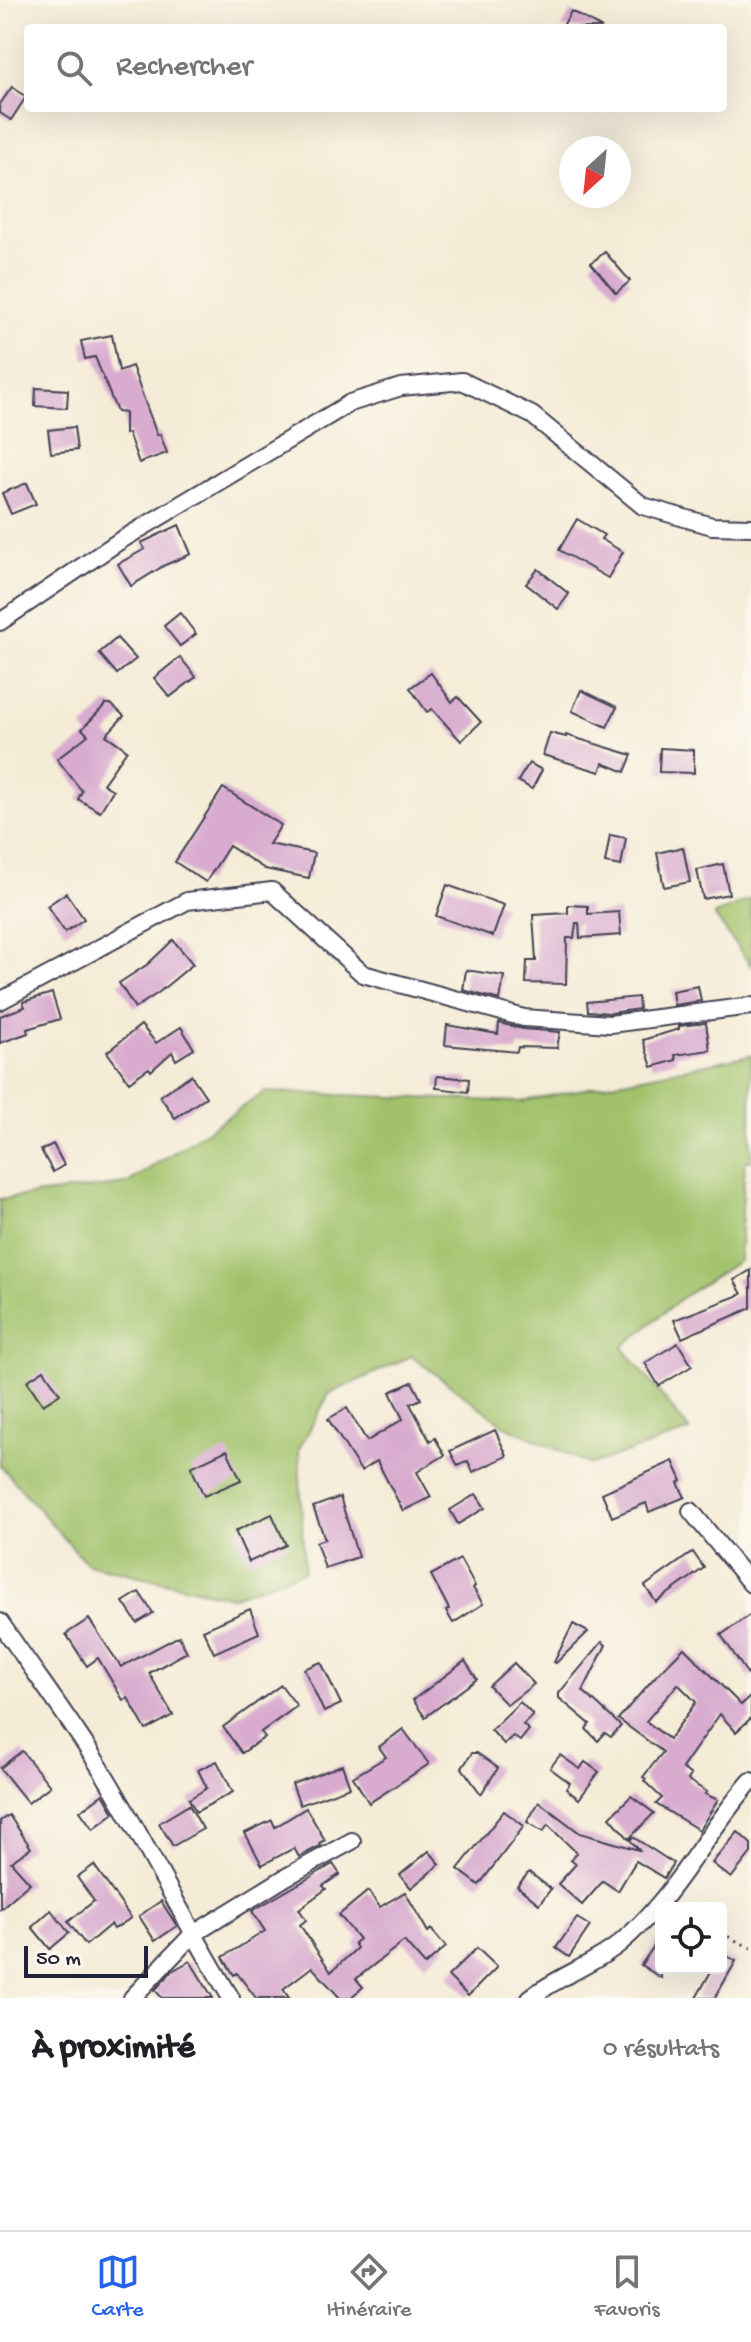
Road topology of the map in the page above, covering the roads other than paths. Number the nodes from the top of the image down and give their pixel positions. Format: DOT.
graph roads {
  1 [pos="751,527"];
  2 [pos="0,622"];
  3 [pos="0,1001"];
  4 [pos="751,1006"];
  5 [pos="691,1511"];
  6 [pos="751,1584"];
  7 [pos="0,1622"];
  8 [pos="751,1781"];
  9 [pos="352,1841"];
  10 [pos="192,1935"];
  11 [pos="132,1998"];
  12 [pos="231,1998"];
  13 [pos="530,1998"];
  1 -- 2 [label="street"];
  3 -- 4 [label="street"];
  5 -- 6 [label="street"];
  7 -- 10 [label="street"];
  8 -- 13 [label="street"];
  9 -- 10 [label="street"];
  10 -- 11 [label="street"];
  10 -- 12 [label="street"];
}
